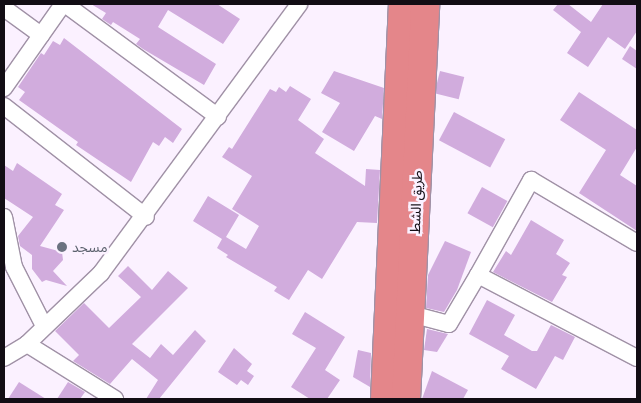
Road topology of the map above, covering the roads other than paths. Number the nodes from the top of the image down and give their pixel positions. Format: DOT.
graph roads {
  1 [pos="64,4"];
  2 [pos="403,4"];
  3 [pos="424,4"];
  4 [pos="291,6"];
  5 [pos="4,8"];
  6 [pos="41,35"];
  7 [pos="4,88"];
  8 [pos="4,106"];
  9 [pos="218,117"];
  10 [pos="146,216"];
  11 [pos="4,217"];
  12 [pos="637,243"];
  13 [pos="478,274"];
  14 [pos="411,314"];
  15 [pos="44,326"];
  16 [pos="27,344"];
  17 [pos="4,358"];
  18 [pos="637,358"];
  19 [pos="115,399"];
  20 [pos="385,399"];
  21 [pos="406,399"];
  1 -- 6 [label="street"];
  1 -- 9 [label="street"];
  2 -- 20 [label="highway, طريق الشط"];
  3 -- 14 [label="highway, طريق الشط"];
  4 -- 9 [label="street"];
  5 -- 6 [label="street"];
  6 -- 7 [label="street"];
  8 -- 10 [label="street"];
  9 -- 10 [label="street"];
  10 -- 15 [label="street"];
  11 -- 15 [label="street"];
  12 -- 13 [label="street"];
  13 -- 14 [label="street"];
  13 -- 18 [label="street"];
  14 -- 21 [label="highway, طريق الشط"];
  15 -- 16 [label="street"];
  16 -- 17 [label="street"];
  16 -- 19 [label="street"];
}
